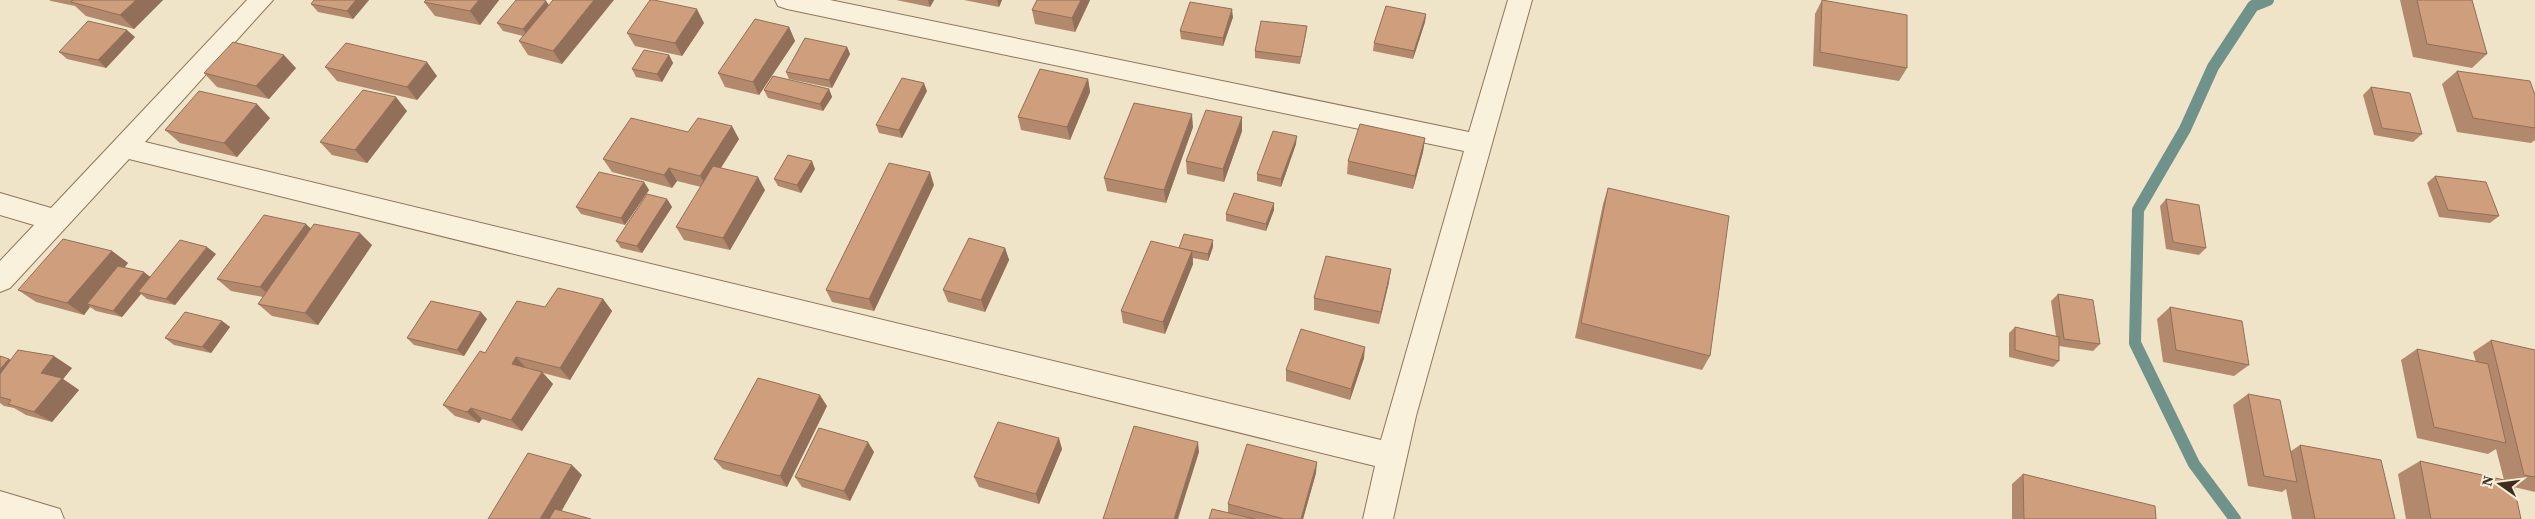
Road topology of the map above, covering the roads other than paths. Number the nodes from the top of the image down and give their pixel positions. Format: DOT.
graph roads {
  1 [pos="261,0"];
  2 [pos="787,0"];
  3 [pos="1520,0"];
  4 [pos="1479,144"];
  5 [pos="124,147"];
  6 [pos="0,204"];
  7 [pos="56,220"];
  8 [pos="0,280"];
  9 [pos="1392,456"];
  10 [pos="0,505"];
  11 [pos="49,519"];
  12 [pos="1378,519"];
  1 -- 5 [label="street"];
  2 -- 4 [label="street"];
  3 -- 4 [label="street"];
  4 -- 9 [label="street"];
  5 -- 7 [label="street"];
  5 -- 9 [label="street"];
  6 -- 7 [label="street"];
  7 -- 8 [label="street"];
  9 -- 12 [label="street"];
  10 -- 11 [label="street"];
}
